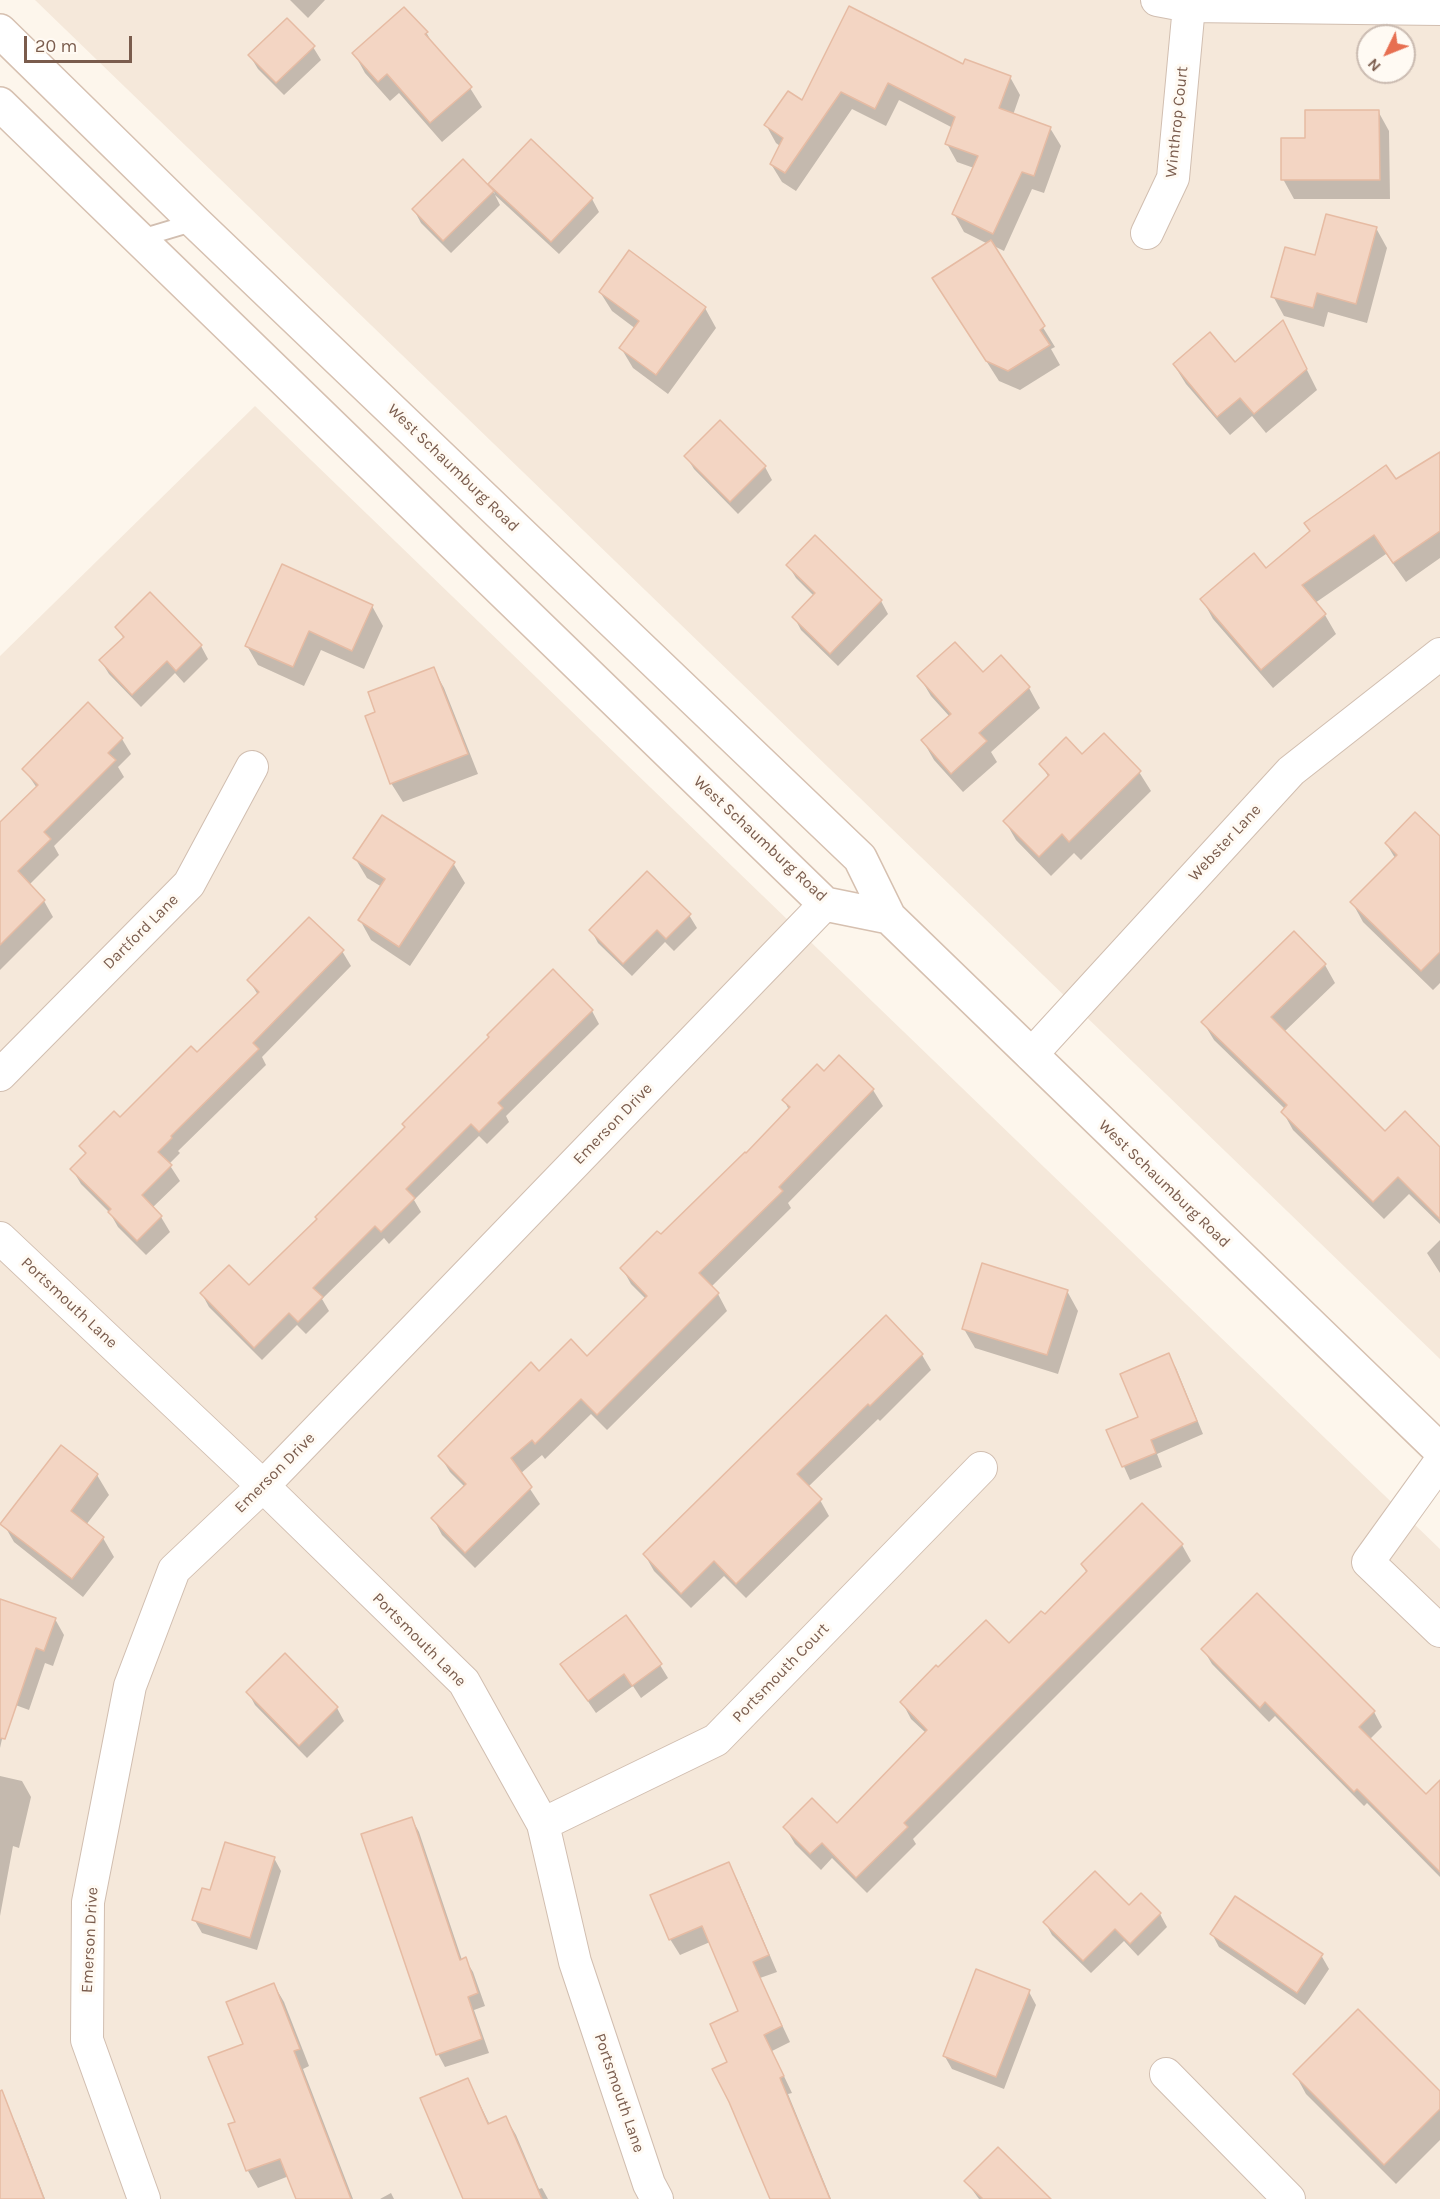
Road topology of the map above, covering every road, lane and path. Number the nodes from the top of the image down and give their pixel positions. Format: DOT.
graph roads {
  1 [pos="1157,0"];
  2 [pos="1189,6"];
  3 [pos="1440,9"];
  4 [pos="0,31"];
  5 [pos="0,104"];
  6 [pos="195,222"];
  7 [pos="1147,233"];
  8 [pos="138,239"];
  9 [pos="1440,654"];
  10 [pos="252,767"];
  11 [pos="825,904"];
  12 [pos="889,917"];
  13 [pos="1031,1055"];
  14 [pos="0,1075"];
  15 [pos="0,1238"];
  16 [pos="1440,1450"];
  17 [pos="1440,1462"];
  18 [pos="981,1468"];
  19 [pos="263,1486"];
  20 [pos="1440,1631"];
  21 [pos="543,1824"];
  22 [pos="1167,2074"];
  23 [pos="144,2199"];
  24 [pos="657,2199"];
  25 [pos="1289,2199"];
  1 -- 2 [label="street"];
  2 -- 3 [label="street"];
  2 -- 7 [label="street, Winthrop Court"];
  4 -- 6 [label="main road, West Schaumburg Road"];
  5 -- 8 [label="main road, West Schaumburg Road"];
  6 -- 8 [label="lane"];
  6 -- 12 [label="main road, West Schaumburg Road"];
  8 -- 11 [label="main road, West Schaumburg Road"];
  9 -- 13 [label="street, Webster Lane"];
  10 -- 14 [label="street, Dartford Lane"];
  11 -- 12 [label="main road, West Schaumburg Road"];
  11 -- 19 [label="street, Emerson Drive"];
  12 -- 13 [label="main road, West Schaumburg Road"];
  13 -- 16 [label="main road, West Schaumburg Road"];
  15 -- 19 [label="street, Portsmouth Lane"];
  17 -- 20 [label="street"];
  18 -- 21 [label="street, Portsmouth Court"];
  19 -- 21 [label="street, Portsmouth Lane"];
  19 -- 23 [label="street, Emerson Drive"];
  21 -- 24 [label="street, Portsmouth Lane"];
  22 -- 25 [label="street"];
}
